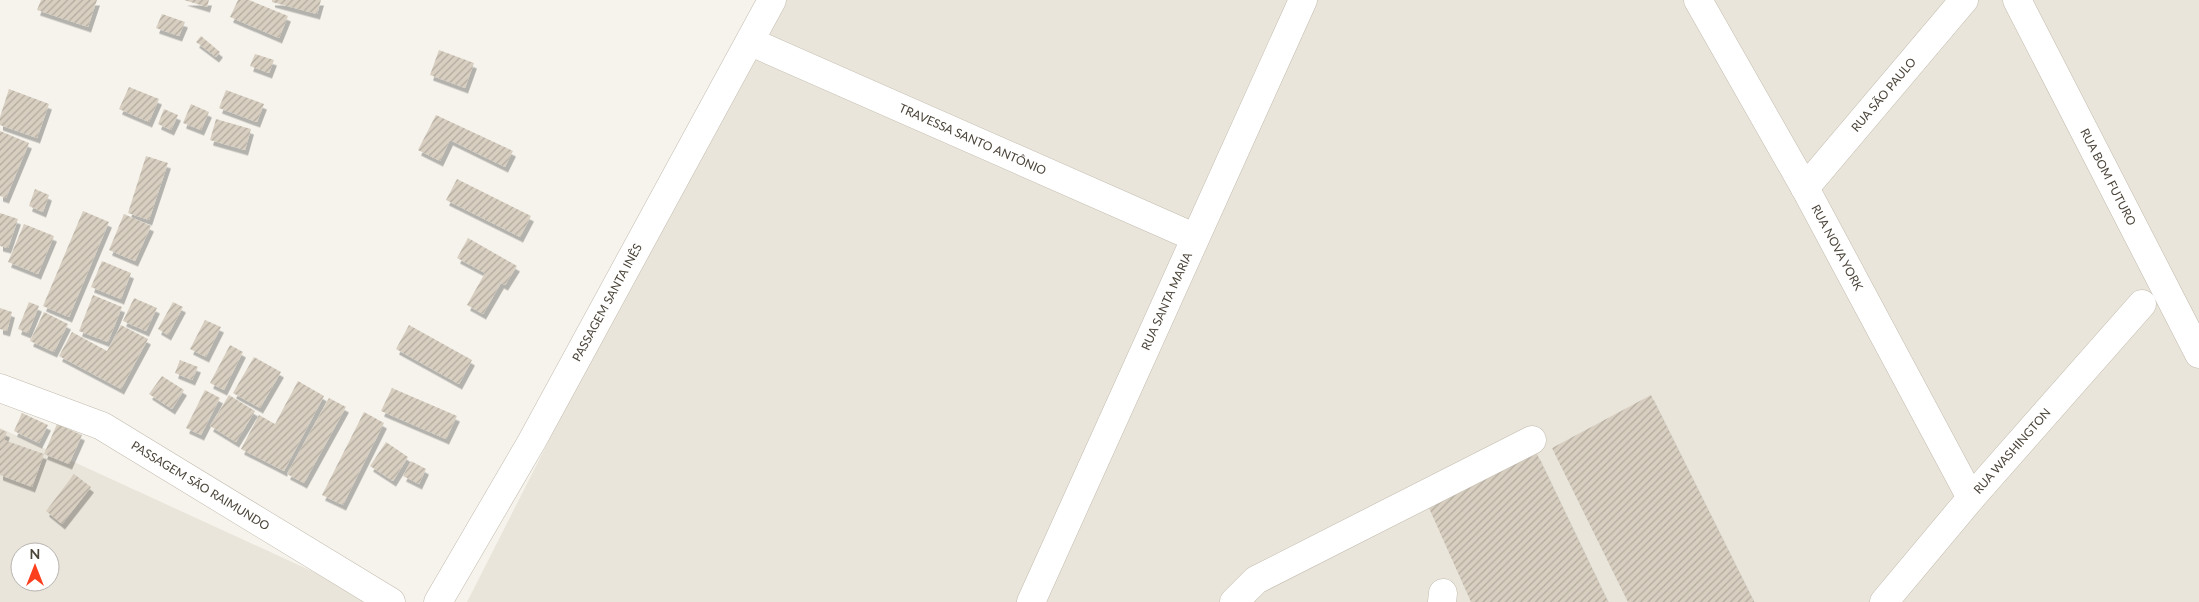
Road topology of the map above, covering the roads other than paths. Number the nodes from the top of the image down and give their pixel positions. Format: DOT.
graph roads {
  1 [pos="772,0"];
  2 [pos="1303,0"];
  3 [pos="1698,0"];
  4 [pos="1964,0"];
  5 [pos="2017,0"];
  6 [pos="750,42"];
  7 [pos="1805,188"];
  8 [pos="1194,237"];
  9 [pos="2142,304"];
  10 [pos="2199,354"];
  11 [pos="0,388"];
  12 [pos="1532,440"];
  13 [pos="1971,498"];
  14 [pos="391,602"];
  15 [pos="438,602"];
  16 [pos="1031,602"];
  17 [pos="1234,602"];
  18 [pos="1884,602"];
  1 -- 6 [label="street, PASSAGEM SANTA INÊS"];
  2 -- 8 [label="street, RUA SANTA MARIA"];
  3 -- 7 [label="street, RUA NOVA YORK"];
  4 -- 7 [label="street, RUA SÃO PAULO"];
  5 -- 10 [label="street, RUA BOM FUTURO"];
  6 -- 8 [label="street, TRAVESSA SANTO ANTÔNIO"];
  6 -- 15 [label="street, PASSAGEM SANTA INÊS"];
  7 -- 13 [label="street, RUA NOVA YORK"];
  8 -- 16 [label="street, RUA SANTA MARIA"];
  9 -- 13 [label="street, RUA WASHINGTON"];
  11 -- 14 [label="street, PASSAGEM SÃO RAIMUNDO"];
  12 -- 17 [label="street"];
  13 -- 18 [label="street, RUA WASHINGTON"];
}
